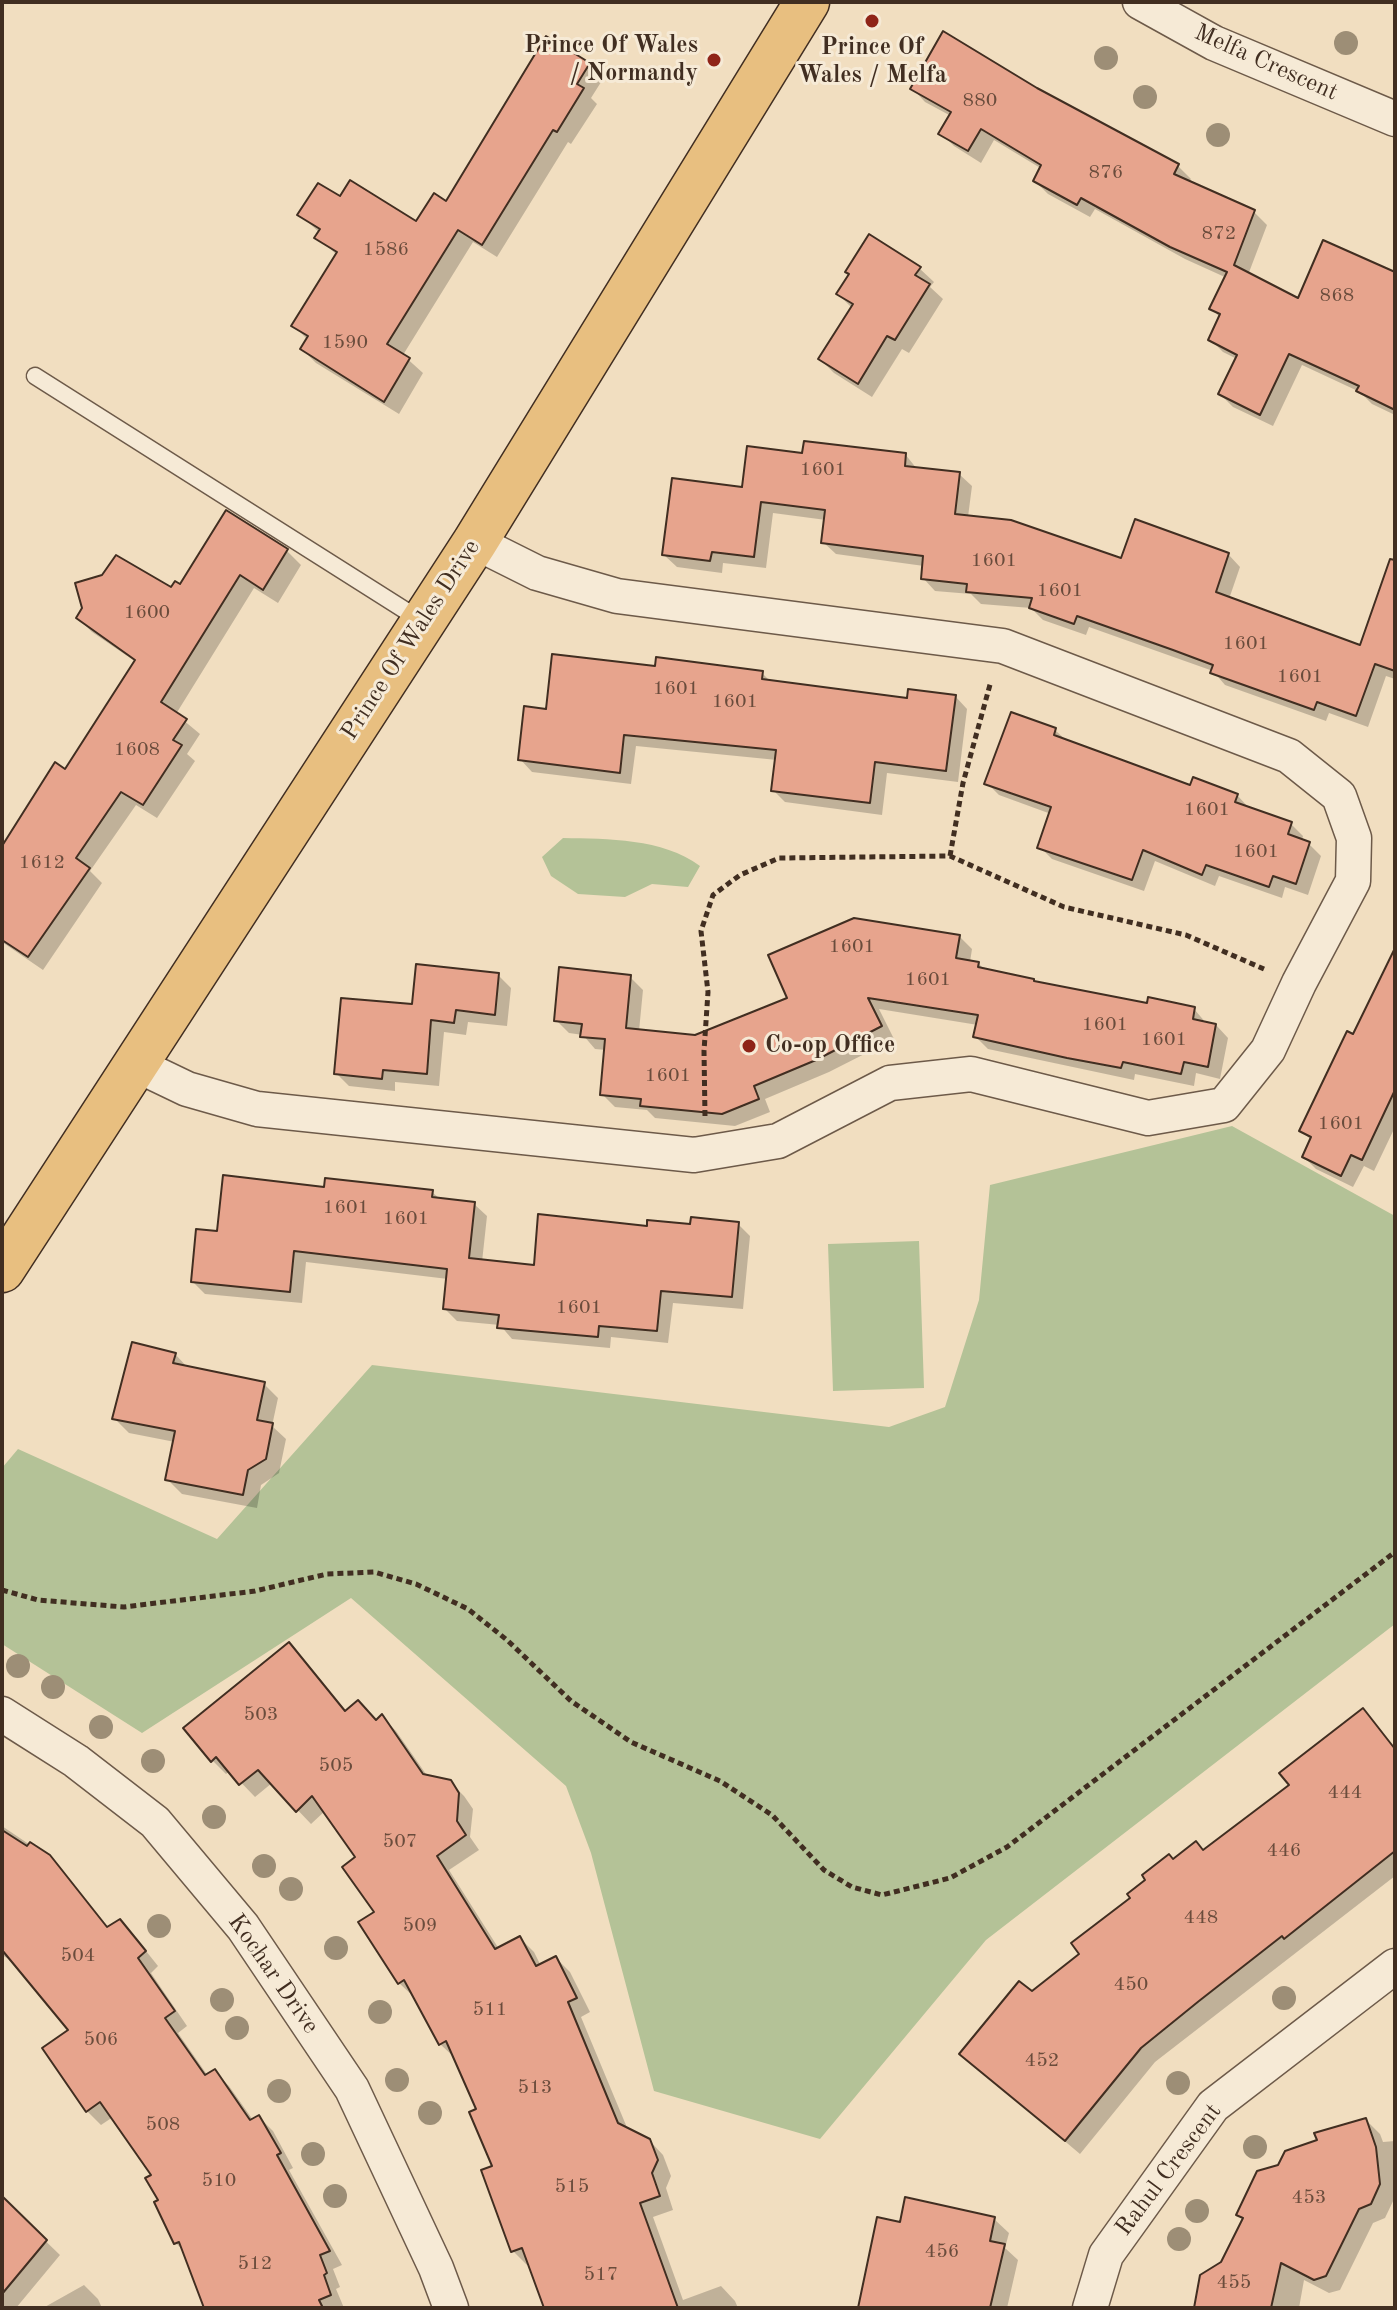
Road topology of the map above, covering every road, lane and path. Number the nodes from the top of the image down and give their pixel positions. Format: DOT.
graph roads {
  1 [pos="807,2"];
  2 [pos="1140,2"];
  3 [pos="1395,119"];
  4 [pos="35,376"];
  5 [pos="475,542"];
  6 [pos="424,622"];
  7 [pos="1003,646"];
  8 [pos="950,856"];
  9 [pos="1299,983"];
  10 [pos="137,1065"];
  11 [pos="705,1153"];
  12 [pos="2,1270"];
  13 [pos="1395,1552"];
  14 [pos="2,1590"];
  15 [pos="2,1714"];
  16 [pos="1395,1966"];
  17 [pos="451,2308"];
  18 [pos="1090,2308"];
  1 -- 5 [label="main road, Prince Of Wales Drive"];
  2 -- 3 [label="street, Melfa Crescent"];
  4 -- 6 [label="lane"];
  5 -- 6 [label="main road, Prince Of Wales Drive"];
  5 -- 7 [label="street"];
  6 -- 10 [label="main road, Prince Of Wales Drive"];
  7 -- 8 [label="path"];
  7 -- 9 [label="street"];
  8 -- 9 [label="path"];
  8 -- 11 [label="path"];
  9 -- 11 [label="street"];
  10 -- 11 [label="street"];
  10 -- 12 [label="main road, Prince Of Wales Drive"];
  13 -- 14 [label="path"];
  15 -- 17 [label="street, Kochar Drive"];
  16 -- 18 [label="street, Rahul Crescent"];
}
